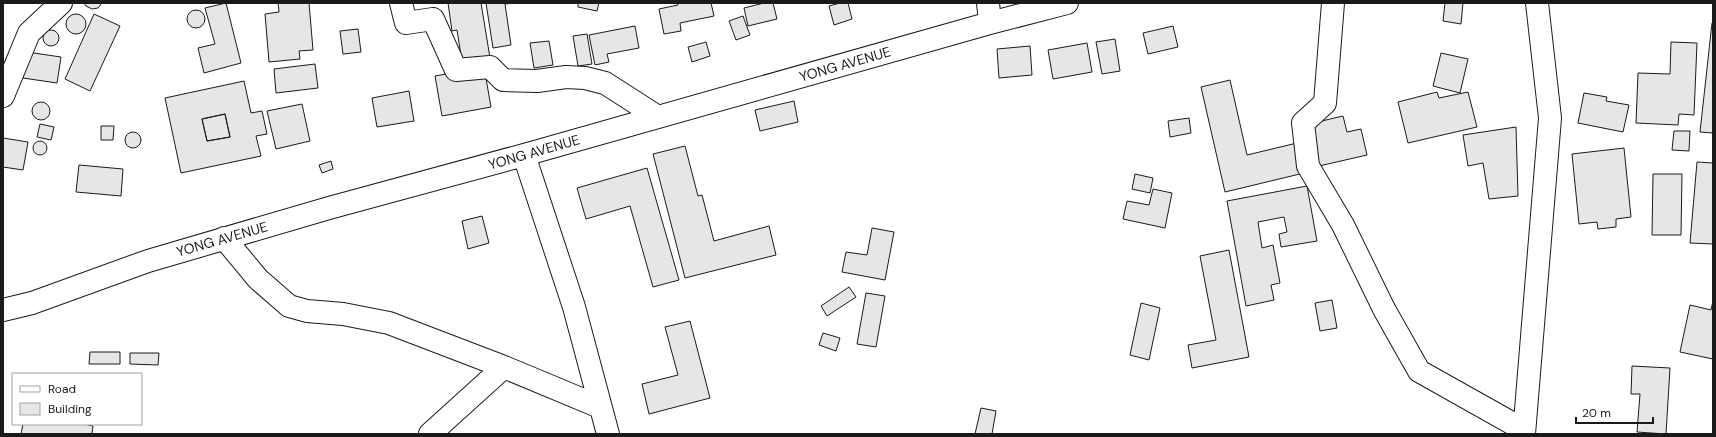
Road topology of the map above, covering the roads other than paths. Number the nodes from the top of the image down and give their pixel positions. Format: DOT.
graph roads {
  1 [pos="61,3"];
  2 [pos="401,3"];
  3 [pos="1067,3"];
  4 [pos="1333,3"];
  5 [pos="1537,3"];
  6 [pos="989,13"];
  7 [pos="3,96"];
  8 [pos="658,117"];
  9 [pos="524,155"];
  10 [pos="224,238"];
  11 [pos="3,310"];
  12 [pos="504,367"];
  13 [pos="600,407"];
  14 [pos="1524,432"];
  15 [pos="430,434"];
  16 [pos="608,434"];
  1 -- 7 [label="street"];
  2 -- 8 [label="street"];
  3 -- 6 [label="street, YONG AVENUE"];
  4 -- 14 [label="street"];
  5 -- 14 [label="street"];
  6 -- 8 [label="street, YONG AVENUE"];
  8 -- 9 [label="street, YONG AVENUE"];
  9 -- 10 [label="street, YONG AVENUE"];
  9 -- 13 [label="street"];
  10 -- 11 [label="street, YONG AVENUE"];
  10 -- 12 [label="street"];
  12 -- 13 [label="street"];
  12 -- 15 [label="street"];
  13 -- 16 [label="street"];
}
